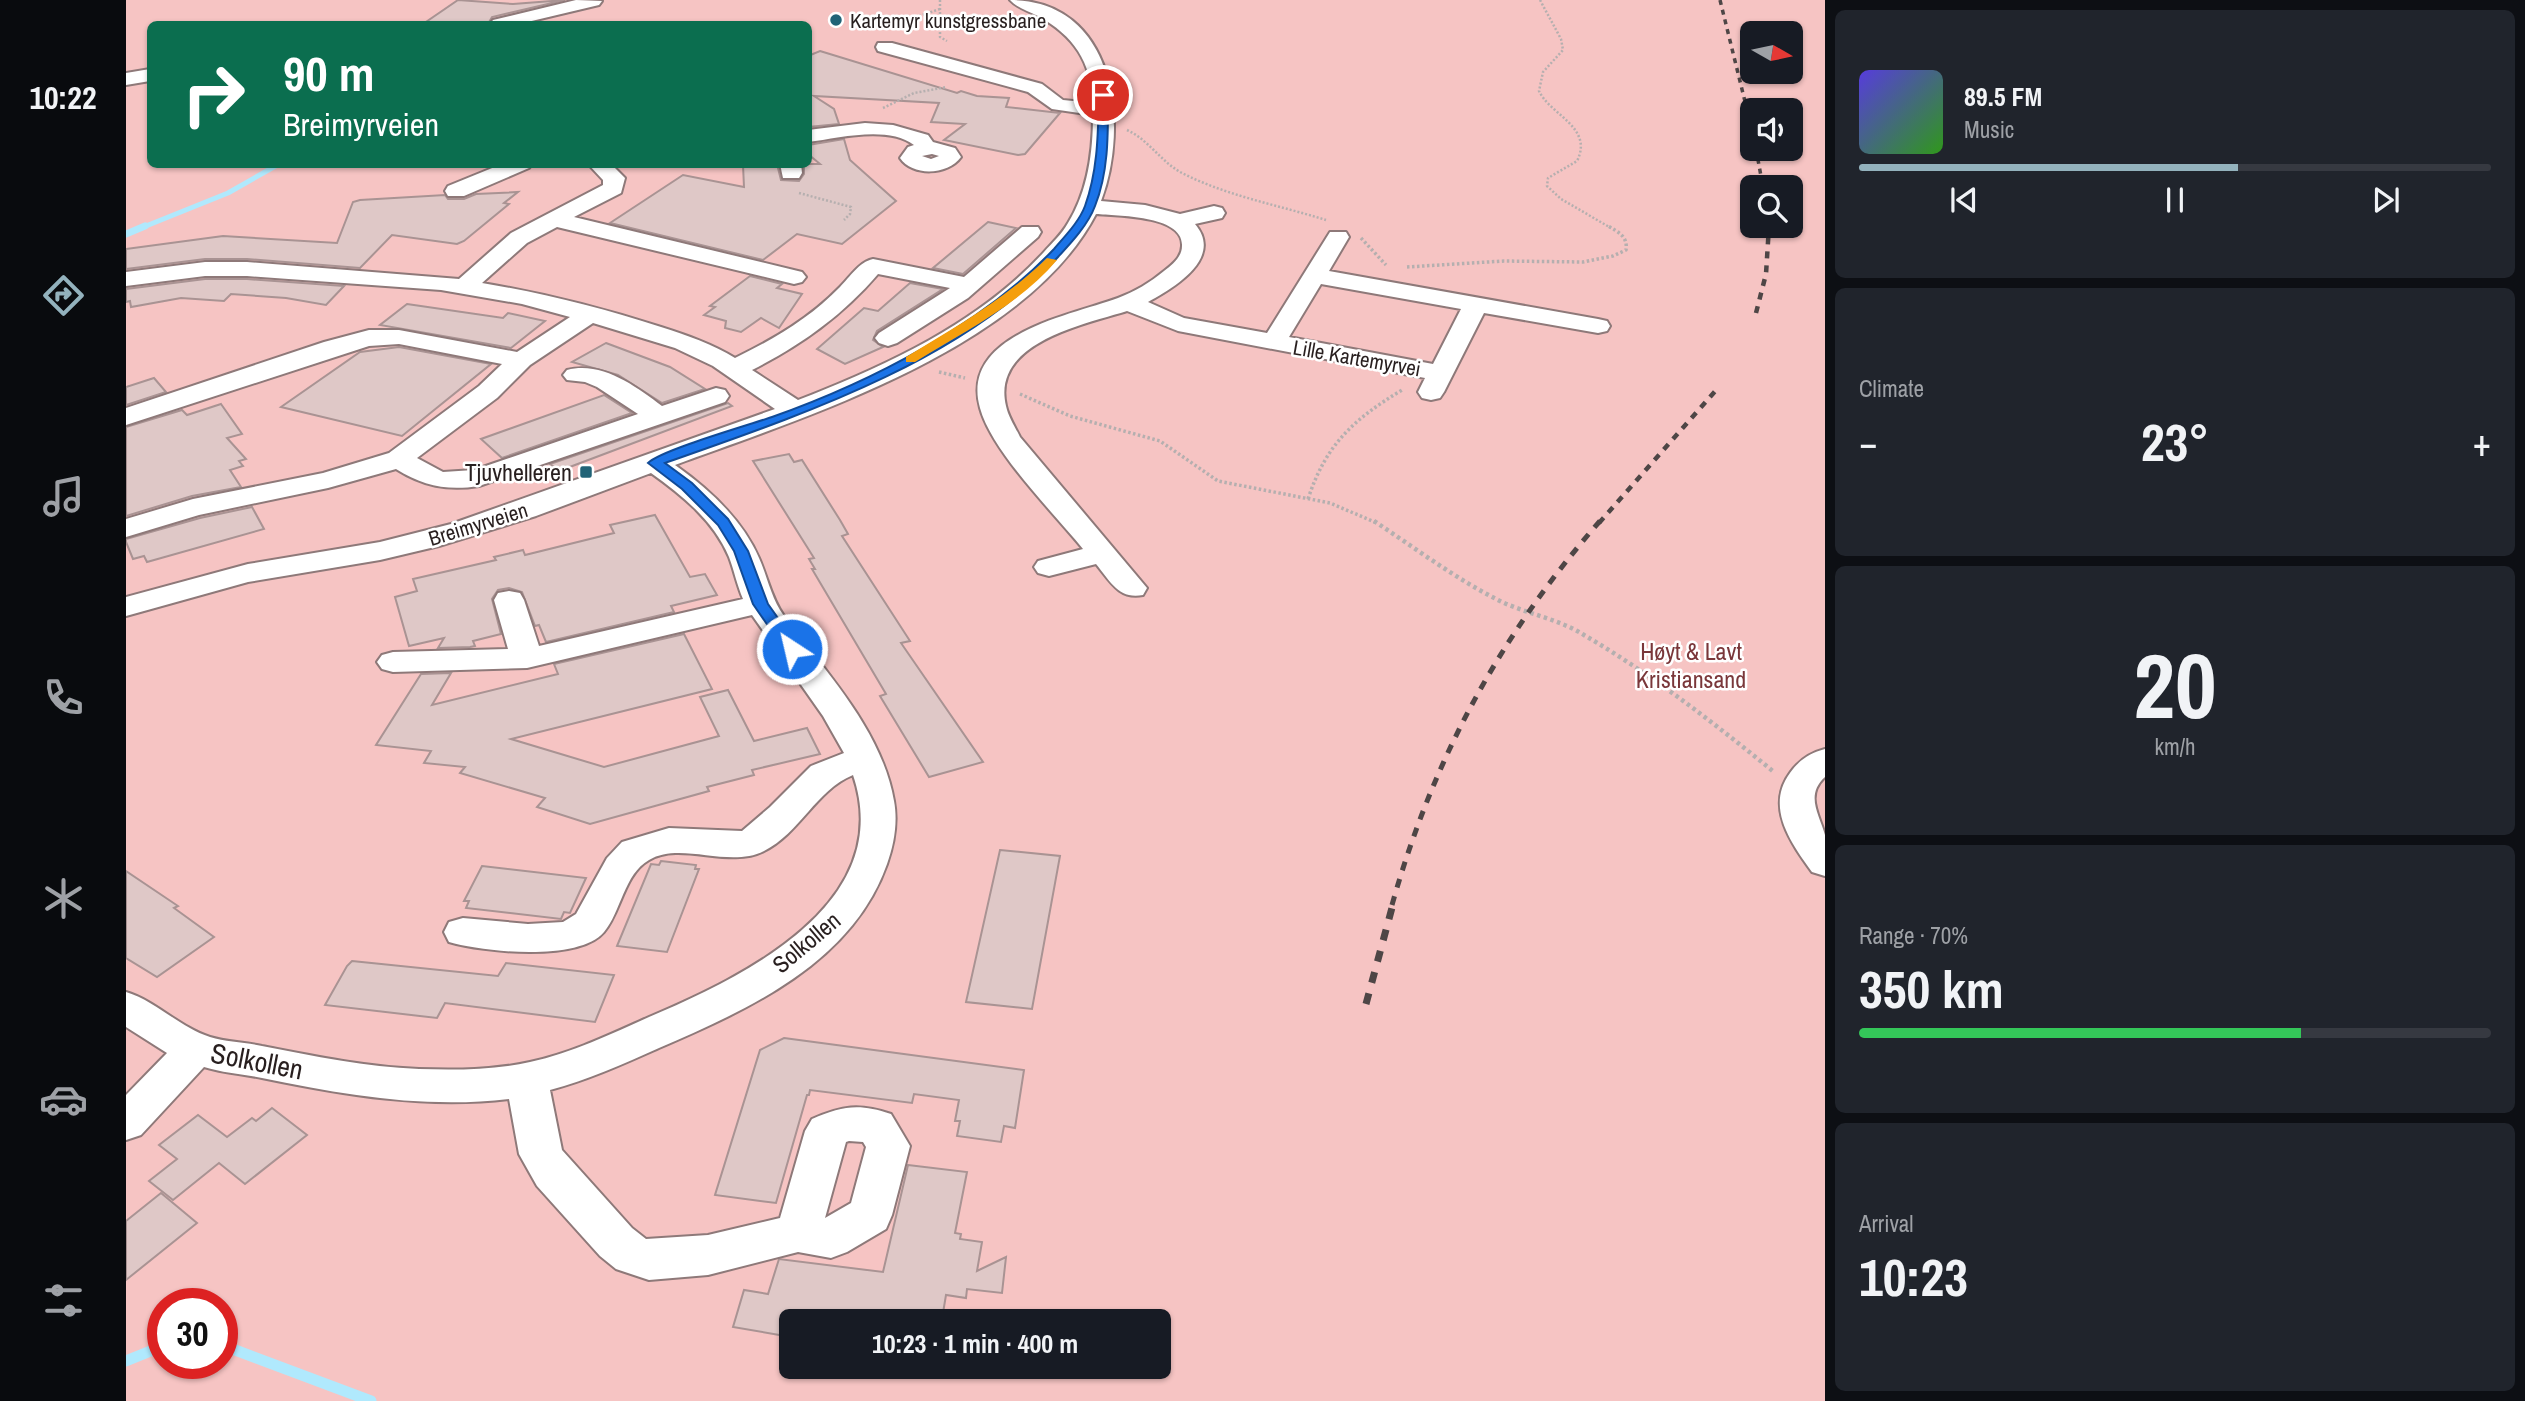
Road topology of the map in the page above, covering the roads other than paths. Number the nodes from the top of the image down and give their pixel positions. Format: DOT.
graph roads {
  1 [pos="1020,0"];
  2 [pos="593,1"];
  3 [pos="511,21"];
  4 [pos="886,47"];
  5 [pos="147,76"];
  6 [pos="126,79"];
  7 [pos="1104,110"];
  8 [pos="812,135"];
  9 [pos="923,144"];
  10 [pos="512,168"];
  11 [pos="603,168"];
  12 [pos="456,191"];
  13 [pos="1090,207"];
  14 [pos="1214,213"];
  15 [pos="553,219"];
  16 [pos="1180,221"];
  17 [pos="1030,232"];
  18 [pos="1338,237"];
  19 [pos="1316,276"];
  20 [pos="794,277"];
  21 [pos="126,279"];
  22 [pos="970,285"];
  23 [pos="465,286"];
  24 [pos="1128,303"];
  25 [pos="1476,304"];
  26 [pos="590,314"];
  27 [pos="1598,326"];
  28 [pos="888,338"];
  29 [pos="1273,343"];
  30 [pos="521,360"];
  31 [pos="734,369"];
  32 [pos="576,375"];
  33 [pos="716,396"];
  34 [pos="796,411"];
  35 [pos="658,416"];
  36 [pos="126,418"];
  37 [pos="398,459"];
  38 [pos="654,463"];
  39 [pos="126,528"];
  40 [pos="1103,553"];
  41 [pos="1049,567"];
  42 [pos="1132,588"];
  43 [pos="509,600"];
  44 [pos="760,604"];
  45 [pos="126,607"];
  46 [pos="527,658"];
  47 [pos="393,662"];
  48 [pos="863,758"];
  49 [pos="1815,774"];
  50 [pos="1825,863"];
  51 [pos="463,932"];
  52 [pos="126,1007"];
  53 [pos="196,1049"];
  54 [pos="527,1080"];
  55 [pos="126,1123"];
  56 [pos="798,1233"];
  1 -- 7 [label="street, Breimyrveien"];
  2 -- 3 [label="street"];
  4 -- 7 [label="street"];
  5 -- 6 [label="street"];
  7 -- 13 [label="street, Breimyrveien"];
  8 -- 9 [label="street"];
  10 -- 12 [label="street"];
  11 -- 15 [label="street"];
  13 -- 16 [label="street"];
  13 -- 34 [label="street, Breimyrveien"];
  14 -- 16 [label="street"];
  15 -- 20 [label="street"];
  15 -- 23 [label="street"];
  16 -- 24 [label="street"];
  17 -- 22 [label="street"];
  18 -- 19 [label="street, Lille Kartemyrvei"];
  19 -- 25 [label="street"];
  19 -- 29 [label="street, Lille Kartemyrvei"];
  21 -- 23 [label="street"];
  22 -- 28 [label="street"];
  22 -- 31 [label="street"];
  23 -- 26 [label="street"];
  24 -- 29 [label="street, Lille Kartemyrvei"];
  24 -- 40 [label="street"];
  25 -- 27 [label="street"];
  25 -- 29 [label="street, Lille Kartemyrvei"];
  26 -- 30 [label="street"];
  26 -- 31 [label="street"];
  30 -- 36 [label="street"];
  30 -- 37 [label="street"];
  31 -- 34 [label="street"];
  32 -- 35 [label="street"];
  33 -- 35 [label="street"];
  34 -- 38 [label="street, Breimyrveien"];
  35 -- 37 [label="street"];
  37 -- 39 [label="street"];
  38 -- 44 [label="street, Solkollen"];
  38 -- 45 [label="street, Breimyrveien"];
  40 -- 41 [label="street"];
  40 -- 42 [label="street"];
  43 -- 46 [label="street"];
  44 -- 46 [label="street"];
  44 -- 48 [label="street, Solkollen"];
  46 -- 47 [label="street"];
  48 -- 51 [label="street"];
  48 -- 54 [label="street, Solkollen"];
  49 -- 50 [label="street"];
  52 -- 53 [label="street, Solkollen"];
  53 -- 54 [label="street, Solkollen"];
  53 -- 55 [label="street, Solkollen"];
  54 -- 56 [label="street"];
}
